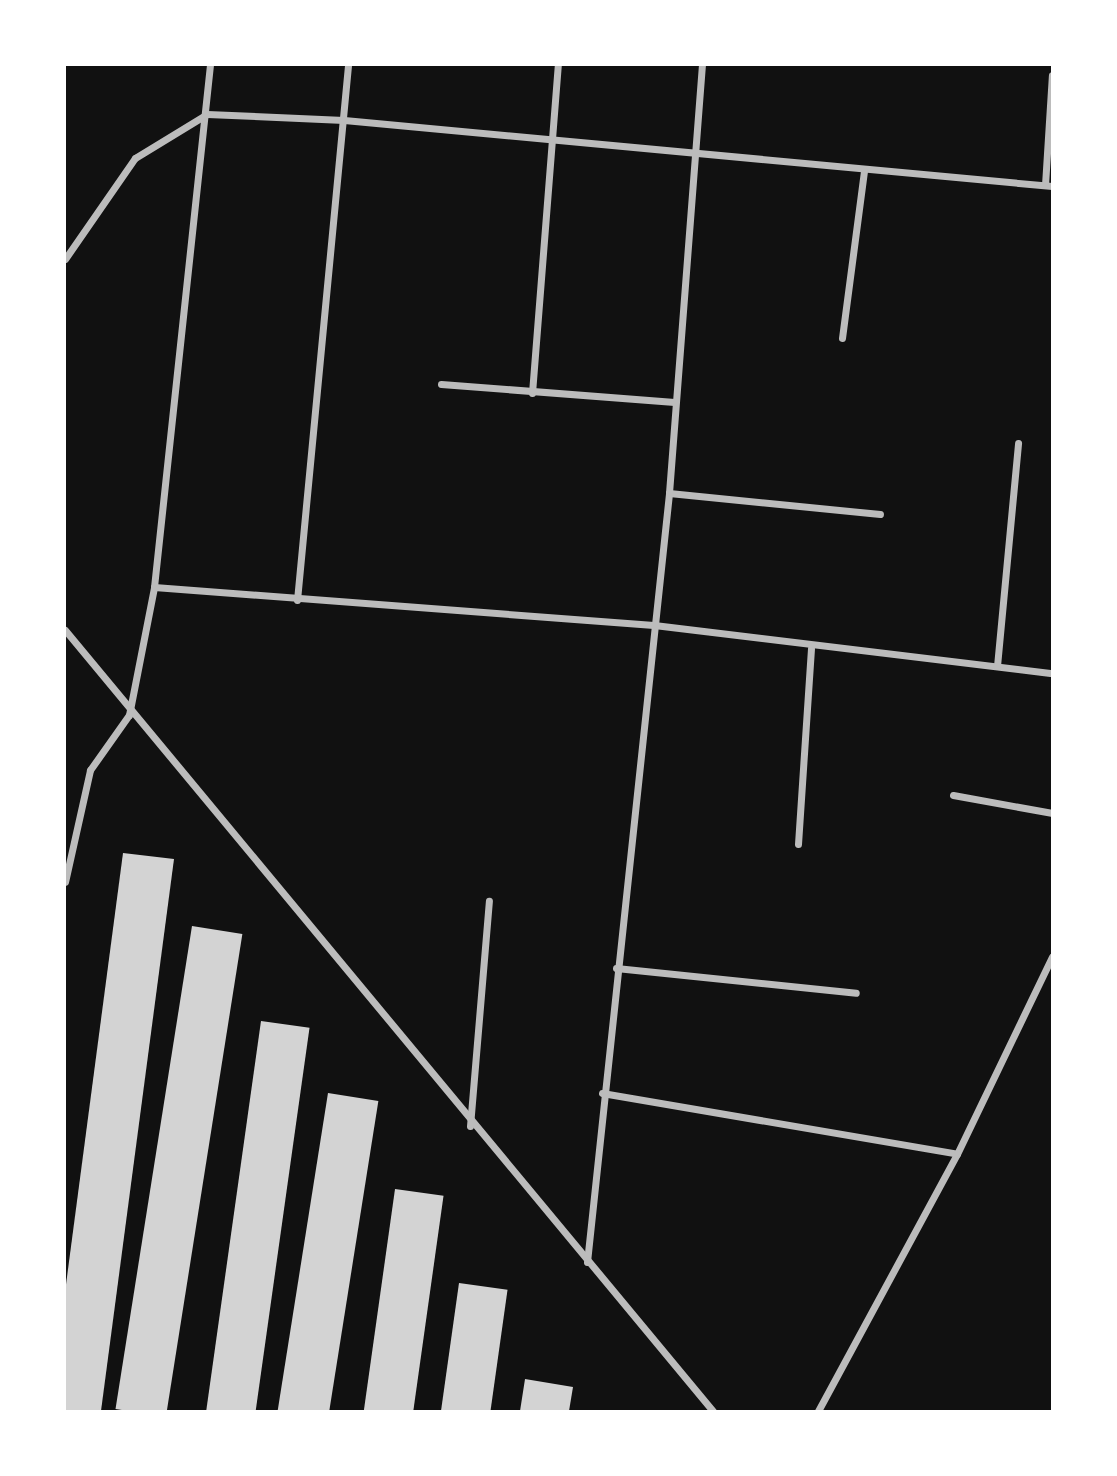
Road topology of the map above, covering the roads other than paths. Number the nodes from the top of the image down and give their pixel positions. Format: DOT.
graph roads {
  1 [pos="210,65"];
  2 [pos="348,65"];
  3 [pos="558,65"];
  4 [pos="702,65"];
  5 [pos="1052,75"];
  6 [pos="206,114"];
  7 [pos="344,120"];
  8 [pos="552,138"];
  9 [pos="695,152"];
  10 [pos="864,170"];
  11 [pos="1049,186"];
  12 [pos="65,259"];
  13 [pos="842,338"];
  14 [pos="441,384"];
  15 [pos="532,393"];
  16 [pos="674,402"];
  17 [pos="1018,443"];
  18 [pos="669,493"];
  19 [pos="880,514"];
  20 [pos="154,587"];
  21 [pos="297,600"];
  22 [pos="654,625"];
  23 [pos="65,630"];
  24 [pos="811,648"];
  25 [pos="997,667"];
  26 [pos="1052,673"];
  27 [pos="129,715"];
  28 [pos="953,796"];
  29 [pos="1052,813"];
  30 [pos="798,844"];
  31 [pos="65,882"];
  32 [pos="489,901"];
  33 [pos="1052,957"];
  34 [pos="616,968"];
  35 [pos="856,993"];
  36 [pos="602,1093"];
  37 [pos="470,1126"];
  38 [pos="957,1154"];
  39 [pos="587,1262"];
  40 [pos="713,1411"];
  41 [pos="818,1411"];
  1 -- 6 [label="street"];
  2 -- 7 [label="street"];
  3 -- 8 [label="street"];
  4 -- 9 [label="street"];
  5 -- 11 [label="street"];
  6 -- 7 [label="street"];
  6 -- 12 [label="street"];
  6 -- 20 [label="street"];
  7 -- 8 [label="street"];
  7 -- 21 [label="street"];
  8 -- 9 [label="street"];
  8 -- 15 [label="street"];
  9 -- 10 [label="street"];
  9 -- 16 [label="street"];
  10 -- 11 [label="street"];
  10 -- 13 [label="street"];
  14 -- 15 [label="street"];
  15 -- 16 [label="street"];
  16 -- 18 [label="street"];
  17 -- 25 [label="street"];
  18 -- 19 [label="street"];
  18 -- 22 [label="street"];
  20 -- 21 [label="street"];
  20 -- 27 [label="street"];
  21 -- 22 [label="street"];
  22 -- 24 [label="street"];
  22 -- 34 [label="street"];
  23 -- 27 [label="street"];
  24 -- 25 [label="street"];
  24 -- 30 [label="street"];
  25 -- 26 [label="street"];
  27 -- 31 [label="street"];
  27 -- 37 [label="street"];
  28 -- 29 [label="street"];
  32 -- 37 [label="street"];
  33 -- 38 [label="street"];
  34 -- 35 [label="street"];
  34 -- 36 [label="street"];
  36 -- 38 [label="street"];
  36 -- 39 [label="street"];
  37 -- 39 [label="street"];
  38 -- 41 [label="street"];
  39 -- 40 [label="street"];
}
